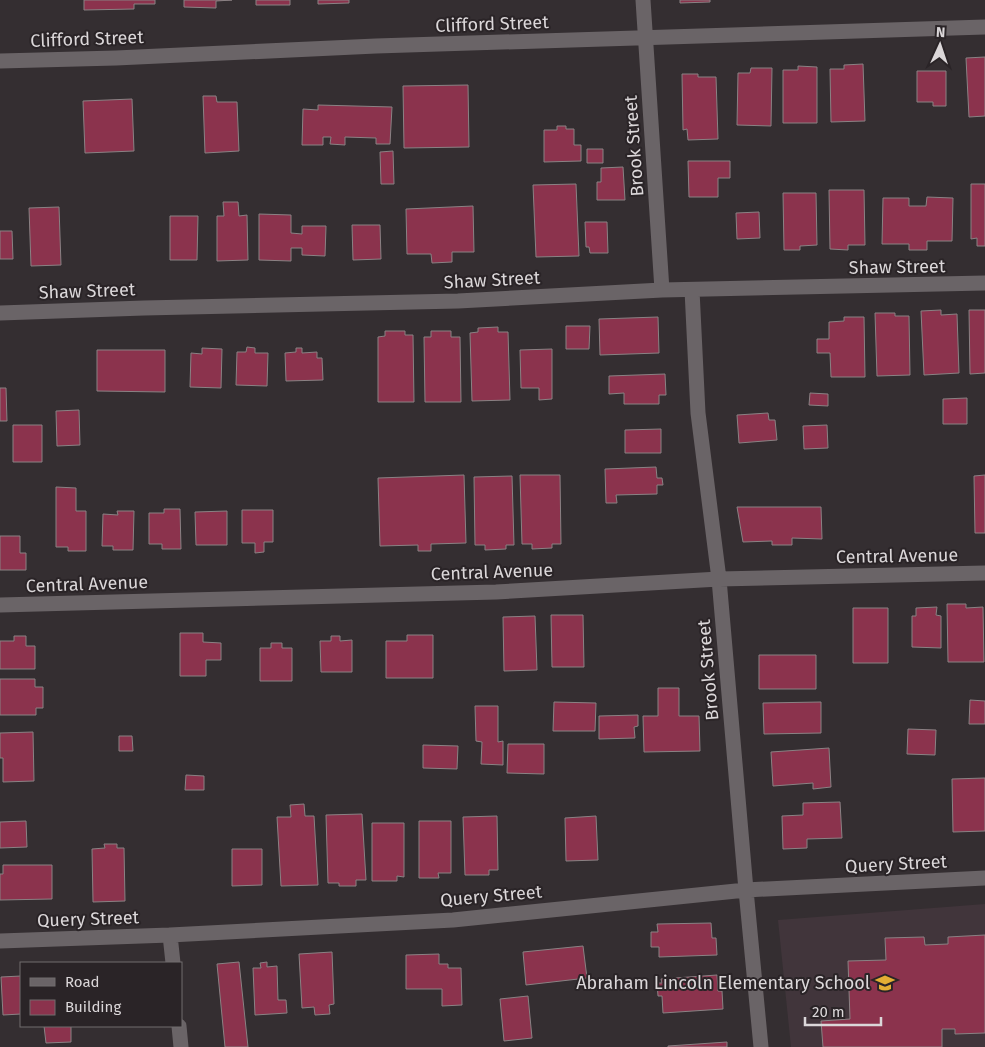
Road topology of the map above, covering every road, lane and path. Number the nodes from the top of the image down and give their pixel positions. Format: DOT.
graph roads {
  1 [pos="643,0"];
  2 [pos="985,28"];
  3 [pos="645,38"];
  4 [pos="0,60"];
  5 [pos="985,283"];
  6 [pos="662,290"];
  7 [pos="692,290"];
  8 [pos="0,313"];
  9 [pos="985,573"];
  10 [pos="719,579"];
  11 [pos="0,605"];
  12 [pos="985,878"];
  13 [pos="746,890"];
  14 [pos="170,935"];
  15 [pos="0,941"];
  16 [pos="173,962"];
  17 [pos="179,1027"];
  18 [pos="181,1047"];
  19 [pos="761,1047"];
  1 -- 3 [label="street, Brook Street"];
  2 -- 3 [label="street, Clifford Street"];
  3 -- 4 [label="street, Clifford Street"];
  3 -- 6 [label="street, Brook Street"];
  5 -- 7 [label="street, Shaw Street"];
  6 -- 7 [label="street, Shaw Street"];
  6 -- 8 [label="street, Shaw Street"];
  7 -- 10 [label="street, Brook Street"];
  9 -- 10 [label="street, Central Avenue"];
  10 -- 11 [label="street, Central Avenue"];
  10 -- 13 [label="street, Brook Street"];
  12 -- 13 [label="street, Query Street"];
  13 -- 14 [label="street, Query Street"];
  13 -- 19 [label="street, Brook Street"];
  14 -- 15 [label="street, Query Street"];
  14 -- 16 [label="street"];
  17 -- 18 [label="street"];
}
